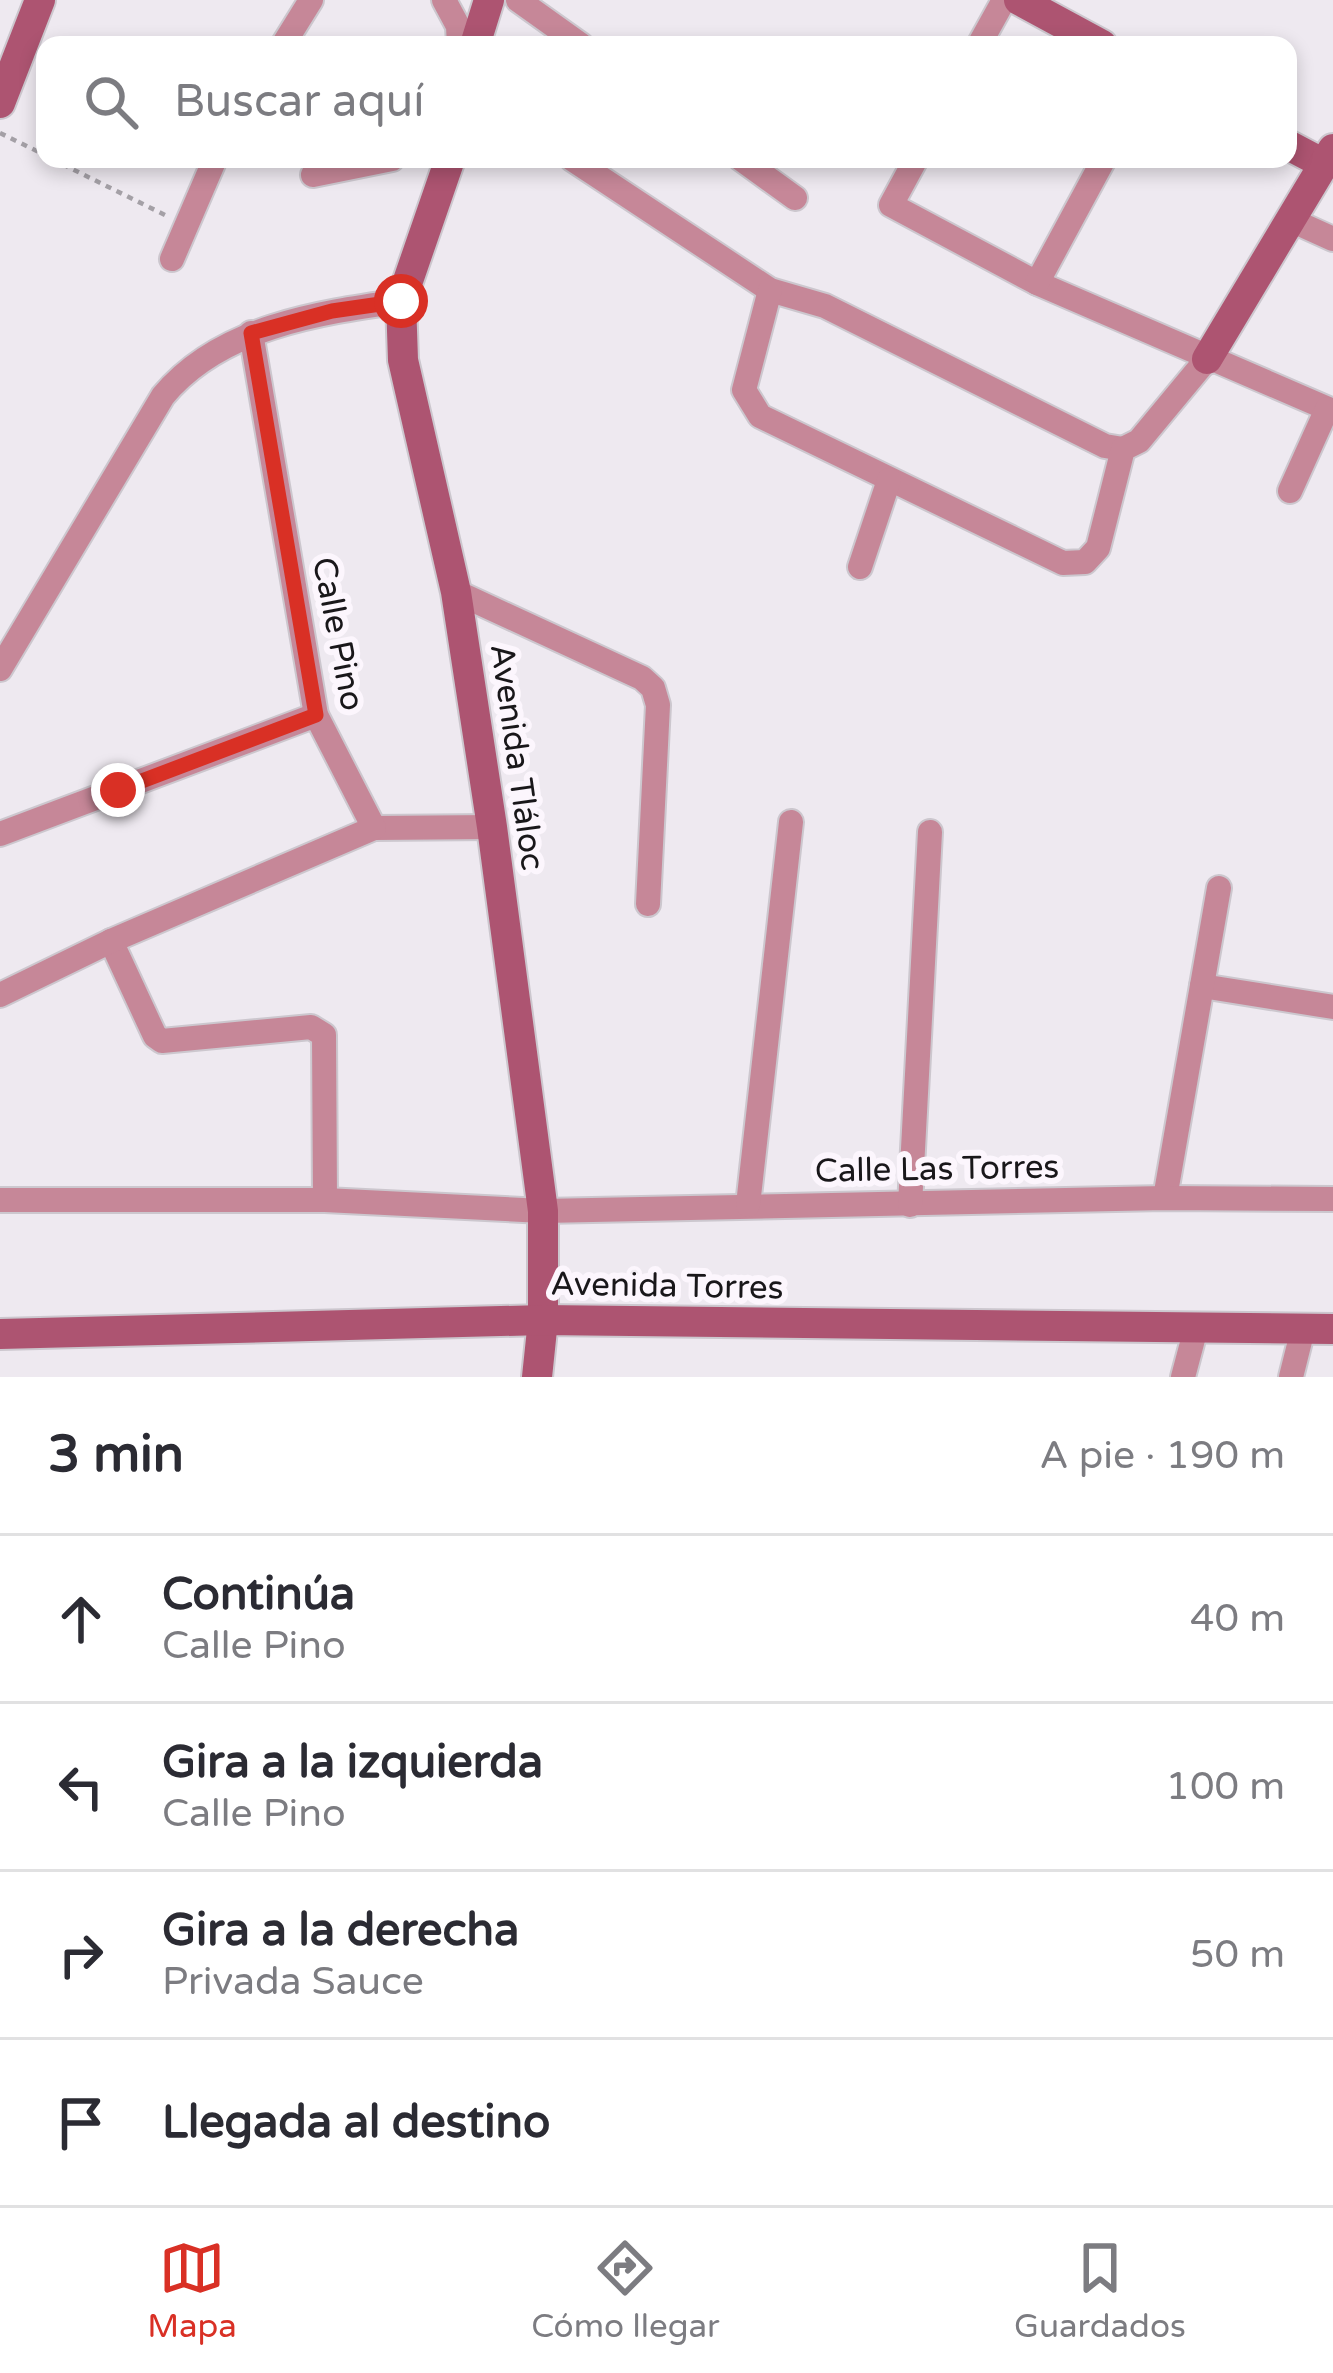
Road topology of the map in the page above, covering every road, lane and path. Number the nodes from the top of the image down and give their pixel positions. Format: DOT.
graph roads {
  1 [pos="40,0"];
  2 [pos="311,0"];
  3 [pos="444,0"];
  4 [pos="489,0"];
  5 [pos="518,0"];
  6 [pos="1004,0"];
  7 [pos="1018,0"];
  8 [pos="289,36"];
  9 [pos="459,36"];
  10 [pos="478,36"];
  11 [pos="568,36"];
  12 [pos="984,36"];
  13 [pos="1085,36"];
  14 [pos="0,103"];
  15 [pos="0,133"];
  16 [pos="1297,148"];
  17 [pos="36,151"];
  18 [pos="1328,157"];
  19 [pos="71,168"];
  20 [pos="211,168"];
  21 [pos="348,168"];
  22 [pos="447,168"];
  23 [pos="586,168"];
  24 [pos="753,168"];
  25 [pos="911,168"];
  26 [pos="1099,168"];
  27 [pos="313,175"];
  28 [pos="795,198"];
  29 [pos="1291,220"];
  30 [pos="186,225"];
  31 [pos="1333,239"];
  32 [pos="172,259"];
  33 [pos="1037,283"];
  34 [pos="770,290"];
  35 [pos="401,301"];
  36 [pos="251,333"];
  37 [pos="1207,359"];
  38 [pos="1330,410"];
  39 [pos="1124,449"];
  40 [pos="889,480"];
  41 [pos="1290,491"];
  42 [pos="860,567"];
  43 [pos="456,592"];
  44 [pos="0,669"];
  45 [pos="316,715"];
  46 [pos="790,823"];
  47 [pos="374,827"];
  48 [pos="492,827"];
  49 [pos="930,832"];
  50 [pos="0,834"];
  51 [pos="1219,889"];
  52 [pos="648,904"];
  53 [pos="111,941"];
  54 [pos="1202,986"];
  55 [pos="0,995"];
  56 [pos="1333,1007"];
  57 [pos="1165,1198"];
  58 [pos="0,1199"];
  59 [pos="1333,1199"];
  60 [pos="325,1200"];
  61 [pos="748,1205"];
  62 [pos="910,1205"];
  63 [pos="543,1211"];
  64 [pos="543,1320"];
  65 [pos="1196,1328"];
  66 [pos="1318,1329"];
  67 [pos="0,1334"];
  68 [pos="537,1377"];
  69 [pos="1183,1377"];
  70 [pos="1291,1377"];
  1 -- 14 [label="main road"];
  2 -- 8 [label="street"];
  3 -- 9 [label="street"];
  4 -- 10 [label="main road"];
  5 -- 11 [label="street"];
  6 -- 12 [label="street"];
  7 -- 13 [label="main road"];
  15 -- 17 [label="path"];
  16 -- 18 [label="main road"];
  18 -- 29 [label="main road"];
  19 -- 30 [label="path"];
  20 -- 30 [label="street"];
  21 -- 27 [label="street"];
  22 -- 35 [label="main road, Avenida Tláloc"];
  23 -- 34 [label="street"];
  24 -- 28 [label="street"];
  25 -- 33 [label="street"];
  26 -- 33 [label="street"];
  29 -- 31 [label="street"];
  29 -- 37 [label="main road"];
  30 -- 32 [label="street"];
  33 -- 37 [label="street"];
  34 -- 39 [label="street"];
  34 -- 40 [label="street"];
  35 -- 36 [label="street"];
  35 -- 43 [label="main road, Avenida Tláloc"];
  36 -- 44 [label="street"];
  36 -- 45 [label="street, Calle Pino"];
  37 -- 38 [label="street"];
  37 -- 39 [label="street"];
  38 -- 41 [label="street"];
  39 -- 40 [label="street"];
  40 -- 42 [label="street"];
  43 -- 48 [label="main road, Avenida Tláloc"];
  43 -- 52 [label="street"];
  45 -- 47 [label="street, Calle Pino"];
  45 -- 50 [label="street"];
  46 -- 61 [label="street"];
  47 -- 48 [label="street"];
  47 -- 53 [label="street"];
  48 -- 63 [label="main road, Avenida Tláloc"];
  49 -- 62 [label="street"];
  51 -- 54 [label="street"];
  53 -- 55 [label="street"];
  53 -- 60 [label="street"];
  54 -- 56 [label="street"];
  54 -- 57 [label="street"];
  57 -- 59 [label="street, Calle Las Torres"];
  57 -- 62 [label="street, Calle Las Torres"];
  58 -- 60 [label="street, Calle Las Torres"];
  60 -- 63 [label="street, Calle Las Torres"];
  61 -- 62 [label="street, Calle Las Torres"];
  61 -- 63 [label="street, Calle Las Torres"];
  63 -- 64 [label="main road, Avenida Tláloc"];
  64 -- 65 [label="main road, Avenida Torres"];
  64 -- 67 [label="main road, Avenida Torres"];
  64 -- 68 [label="main road, Avenida Tláloc"];
  65 -- 66 [label="main road, Avenida Torres"];
  65 -- 69 [label="street"];
  66 -- 70 [label="street"];
}
